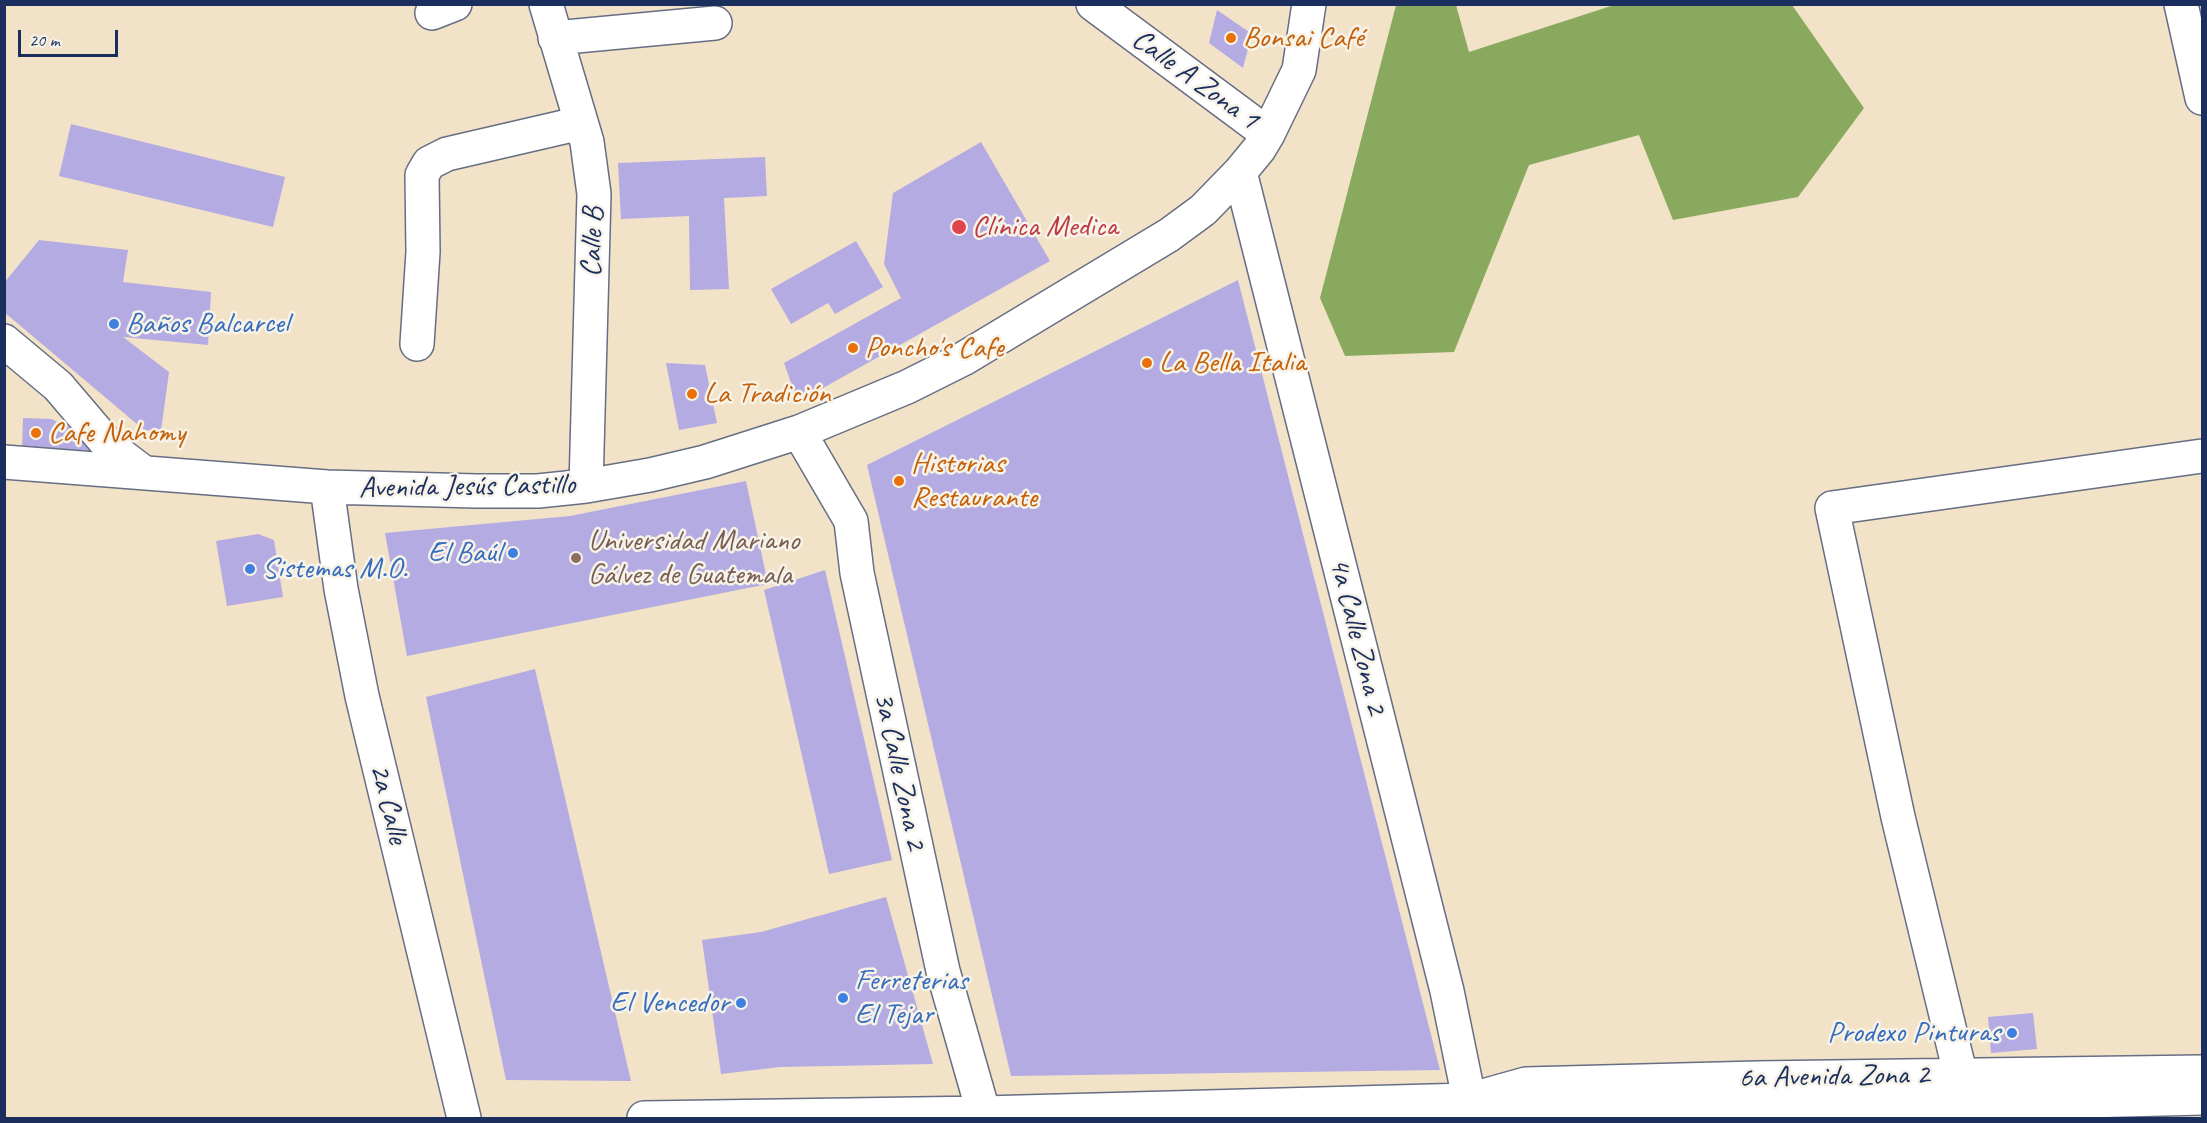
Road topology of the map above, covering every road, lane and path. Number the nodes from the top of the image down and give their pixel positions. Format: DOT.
graph roads {
  1 [pos="546,4"];
  2 [pos="1093,4"];
  3 [pos="1309,4"];
  4 [pos="2181,4"];
  5 [pos="715,23"];
  6 [pos="555,38"];
  7 [pos="2202,98"];
  8 [pos="581,123"];
  9 [pos="1268,134"];
  10 [pos="1240,172"];
  11 [pos="4,342"];
  12 [pos="417,344"];
  13 [pos="799,432"];
  14 [pos="2202,456"];
  15 [pos="4,462"];
  16 [pos="143,472"];
  17 [pos="586,486"];
  18 [pos="327,487"];
  19 [pos="2199,1085"];
  20 [pos="1967,1100"];
  21 [pos="1470,1109"];
  22 [pos="984,1116"];
  23 [pos="464,1119"];
  24 [pos="644,1119"];
  1 -- 6 [label="street, Calle B"];
  2 -- 9 [label="street, Calle A Zona 1"];
  3 -- 9 [label="street, Avenida Jesús Castillo"];
  4 -- 7 [label="street"];
  5 -- 6 [label="street"];
  6 -- 8 [label="street, Calle B"];
  8 -- 12 [label="street"];
  8 -- 17 [label="street, Calle B"];
  9 -- 10 [label="street, Avenida Jesús Castillo"];
  10 -- 13 [label="street, Avenida Jesús Castillo"];
  10 -- 21 [label="street, 4a Calle Zona 2"];
  11 -- 16 [label="street"];
  13 -- 17 [label="street, Avenida Jesús Castillo"];
  13 -- 22 [label="street, 3a Calle Zona 2"];
  14 -- 20 [label="street"];
  15 -- 16 [label="street, Avenida Jesús Castillo"];
  16 -- 18 [label="street, Avenida Jesús Castillo"];
  17 -- 18 [label="street, Avenida Jesús Castillo"];
  18 -- 23 [label="street, 2a Calle"];
  19 -- 20 [label="street, 6a Avenida Zona 2"];
  20 -- 21 [label="street, 6a Avenida Zona 2"];
  21 -- 22 [label="street, 6a Avenida Zona 2"];
  22 -- 24 [label="street, 6a Avenida Zona 2"];
}
